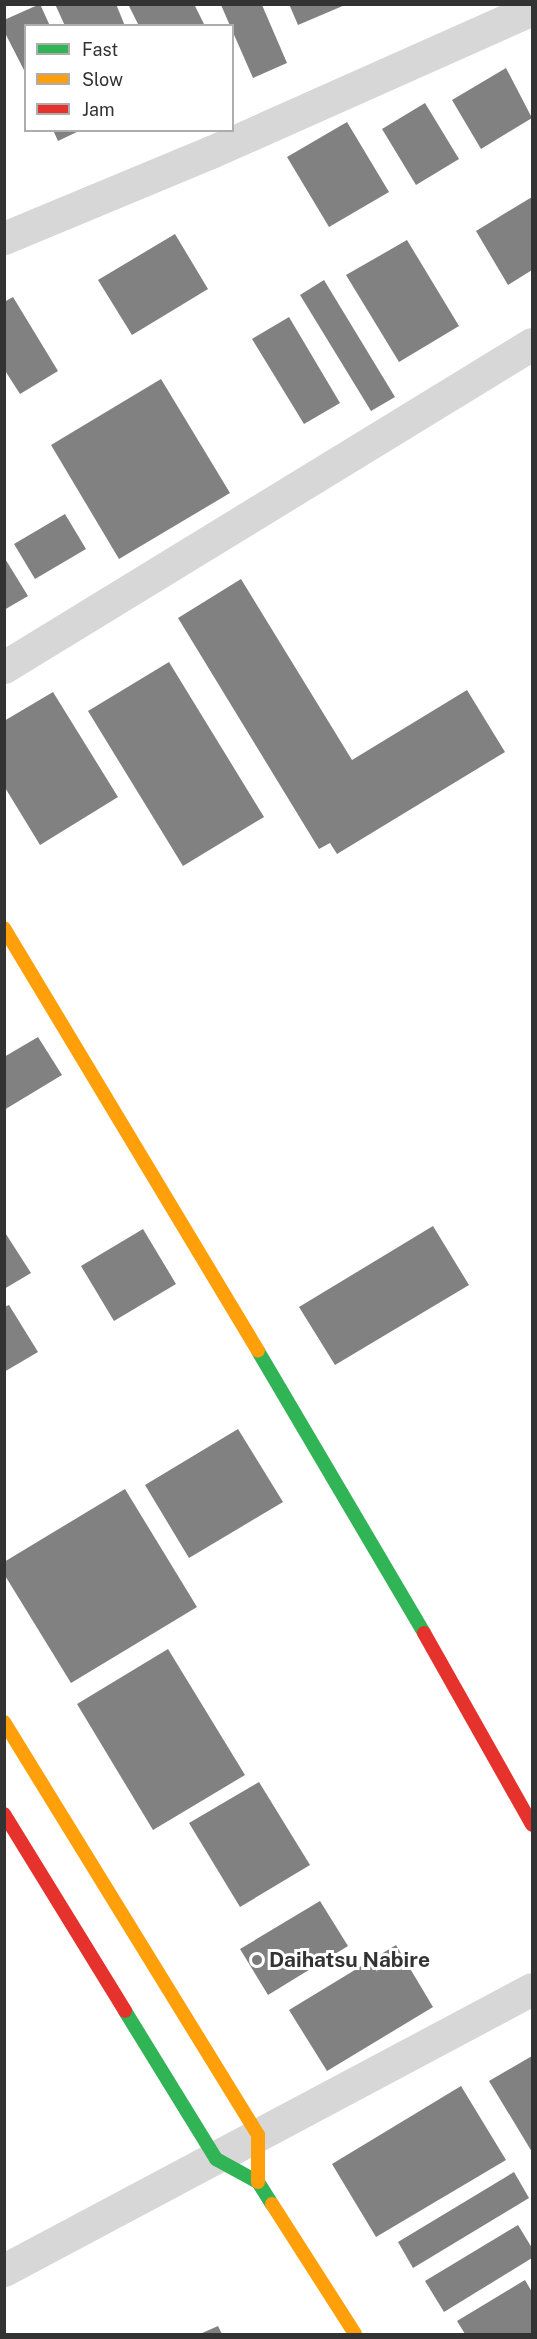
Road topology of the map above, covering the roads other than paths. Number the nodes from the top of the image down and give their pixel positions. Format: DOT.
graph roads {
  1 [pos="532,9"];
  2 [pos="4,238"];
  3 [pos="532,344"];
  4 [pos="4,667"];
  5 [pos="4,928"];
  6 [pos="4,1722"];
  7 [pos="4,1814"];
  8 [pos="532,1825"];
  9 [pos="532,1989"];
  10 [pos="258,2135"];
  11 [pos="216,2159"];
  12 [pos="258,2182"];
  13 [pos="4,2270"];
  14 [pos="355,2334"];
  1 -- 2 [label="street"];
  3 -- 4 [label="street"];
  5 -- 8 [label="main road"];
  6 -- 10 [label="main road"];
  7 -- 11 [label="main road"];
  9 -- 10 [label="street"];
  10 -- 11 [label="street"];
  10 -- 12 [label="main road"];
  11 -- 12 [label="main road"];
  11 -- 13 [label="street"];
  12 -- 14 [label="main road"];
}
